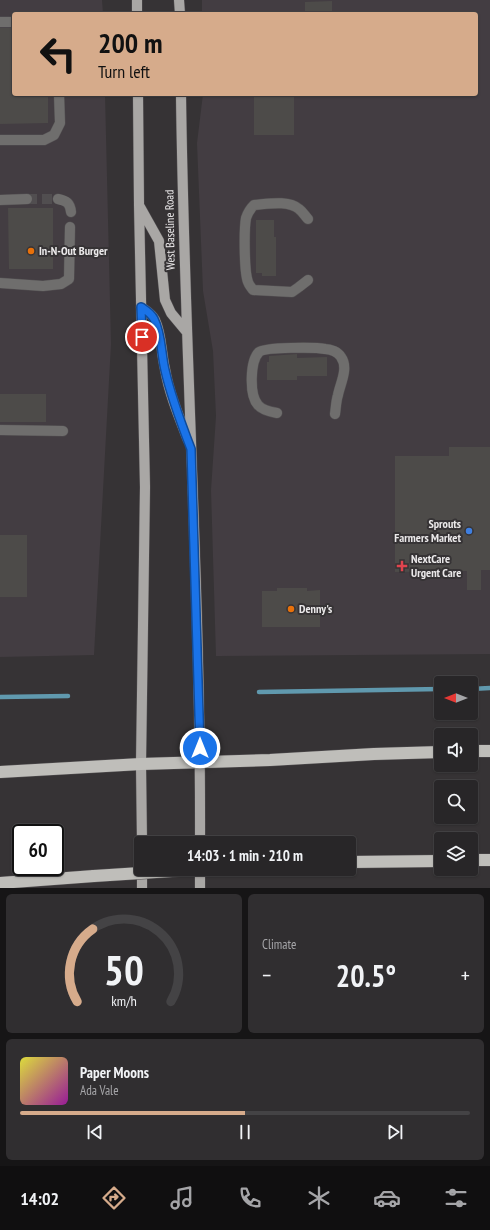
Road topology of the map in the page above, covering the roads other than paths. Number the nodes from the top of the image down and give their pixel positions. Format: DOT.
graph roads {
  1 [pos="137,0"];
  2 [pos="179,0"];
  3 [pos="137,12"];
  4 [pos="180,12"];
  5 [pos="0,22"];
  6 [pos="12,22"];
  7 [pos="59,96"];
  8 [pos="138,96"];
  9 [pos="181,96"];
  10 [pos="0,140"];
  11 [pos="27,199"];
  12 [pos="58,199"];
  13 [pos="0,200"];
  14 [pos="139,205"];
  15 [pos="71,212"];
  16 [pos="308,219"];
  17 [pos="70,227"];
  18 [pos="308,280"];
  19 [pos="0,283"];
  20 [pos="141,307"];
  21 [pos="186,331"];
  22 [pos="277,413"];
  23 [pos="335,414"];
  24 [pos="0,430"];
  25 [pos="62,431"];
  26 [pos="191,449"];
  27 [pos="490,751"];
  28 [pos="434,752"];
  29 [pos="478,752"];
  30 [pos="200,762"];
  31 [pos="141,764"];
  32 [pos="0,772"];
  33 [pos="142,836"];
  34 [pos="200,836"];
  35 [pos="478,860"];
  36 [pos="490,860"];
  37 [pos="434,861"];
  38 [pos="356,862"];
  39 [pos="134,873"];
  40 [pos="142,876"];
  41 [pos="201,876"];
  42 [pos="0,882"];
  43 [pos="142,888"];
  44 [pos="200,888"];
  1 -- 3 [label="main road"];
  2 -- 4 [label="main road"];
  5 -- 6 [label="lane"];
  7 -- 10 [label="lane"];
  8 -- 14 [label="main road"];
  9 -- 21 [label="main road, West Baseline Road"];
  11 -- 13 [label="lane"];
  12 -- 15 [label="lane"];
  14 -- 20 [label="main road"];
  14 -- 21 [label="main road"];
  16 -- 18 [label="lane"];
  17 -- 19 [label="lane"];
  20 -- 26 [label="main road"];
  20 -- 31 [label="main road"];
  21 -- 26 [label="main road, West Baseline Road"];
  22 -- 23 [label="lane"];
  24 -- 25 [label="lane"];
  26 -- 30 [label="main road, West Baseline Road"];
  27 -- 29 [label="highway"];
  28 -- 30 [label="highway"];
  30 -- 31 [label="highway"];
  30 -- 34 [label="main road, West Baseline Road"];
  31 -- 32 [label="highway"];
  31 -- 33 [label="main road"];
  35 -- 36 [label="highway"];
  37 -- 38 [label="highway"];
  39 -- 42 [label="highway, bridge"];
  40 -- 43 [label="main road"];
  41 -- 44 [label="main road"];
}
